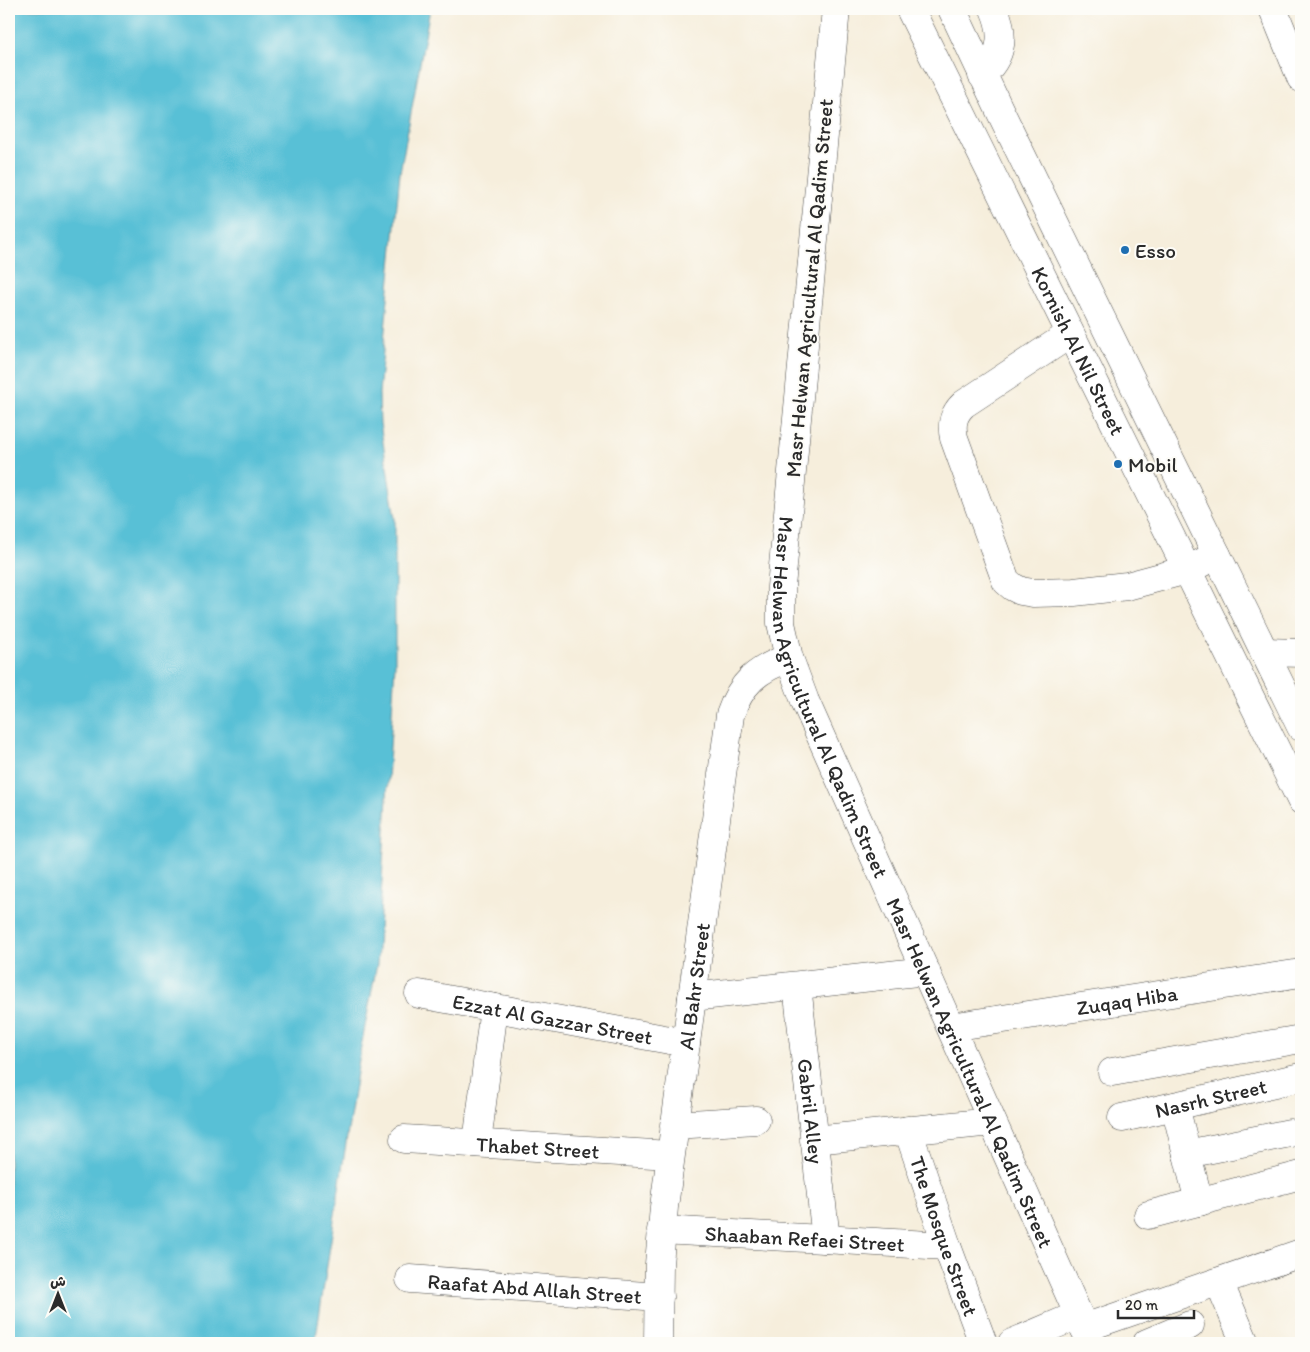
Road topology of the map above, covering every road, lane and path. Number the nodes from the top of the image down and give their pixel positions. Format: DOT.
graph roads {
  1 [pos="836,9"];
  2 [pos="910,9"];
  3 [pos="952,9"];
  4 [pos="994,9"];
  5 [pos="1273,9"];
  6 [pos="982,75"];
  7 [pos="1301,78"];
  8 [pos="1070,334"];
  9 [pos="1217,554"];
  10 [pos="1186,570"];
  11 [pos="1264,652"];
  12 [pos="1301,653"];
  13 [pos="789,658"];
  14 [pos="1301,727"];
  15 [pos="1301,800"];
  16 [pos="926,971"];
  17 [pos="1301,973"];
  18 [pos="797,986"];
  19 [pos="419,994"];
  20 [pos="692,998"];
  21 [pos="494,1008"];
  22 [pos="951,1027"];
  23 [pos="1301,1039"];
  24 [pos="686,1043"];
  25 [pos="1112,1072"];
  26 [pos="1301,1077"];
  27 [pos="1175,1106"];
  28 [pos="1122,1118"];
  29 [pos="756,1120"];
  30 [pos="992,1122"];
  31 [pos="674,1125"];
  32 [pos="908,1130"];
  33 [pos="1290,1133"];
  34 [pos="404,1139"];
  35 [pos="814,1140"];
  36 [pos="477,1143"];
  37 [pos="1187,1154"];
  38 [pos="670,1155"];
  39 [pos="1301,1175"];
  40 [pos="1199,1202"];
  41 [pos="1148,1215"];
  42 [pos="661,1230"];
  43 [pos="826,1238"];
  44 [pos="947,1246"];
  45 [pos="1301,1253"];
  46 [pos="410,1279"];
  47 [pos="1219,1282"];
  48 [pos="658,1297"];
  49 [pos="1190,1324"];
  50 [pos="1084,1329"];
  51 [pos="1153,1342"];
  52 [pos="658,1343"];
  53 [pos="983,1343"];
  54 [pos="1012,1343"];
  55 [pos="1245,1343"];
  1 -- 13 [label="main road, Masr Helwan Agricultural Al Qadim Street"];
  2 -- 8 [label="main road, Kornish Al Nil Street"];
  3 -- 6 [label="main road, Kornish Al Nil Street"];
  4 -- 6 [label="main road"];
  5 -- 7 [label="main road"];
  6 -- 9 [label="main road, Kornish Al Nil Street"];
  8 -- 10 [label="main road, Kornish Al Nil Street"];
  8 -- 10 [label="main road"];
  9 -- 10 [label="main road"];
  9 -- 11 [label="main road, Kornish Al Nil Street"];
  10 -- 15 [label="main road, Kornish Al Nil Street"];
  11 -- 12 [label="main road"];
  11 -- 14 [label="main road, Kornish Al Nil Street"];
  13 -- 16 [label="main road, Masr Helwan Agricultural Al Qadim Street"];
  13 -- 20 [label="main road, Al Bahr Street"];
  16 -- 18 [label="main road"];
  16 -- 22 [label="main road, Masr Helwan Agricultural Al Qadim Street"];
  17 -- 22 [label="main road, Zuqaq Hiba"];
  18 -- 20 [label="main road"];
  18 -- 35 [label="main road, Gabril Alley"];
  19 -- 21 [label="main road, Ezzat Al Gazzar Street"];
  20 -- 24 [label="main road, Al Bahr Street"];
  21 -- 24 [label="main road, Ezzat Al Gazzar Street"];
  21 -- 36 [label="main road"];
  22 -- 30 [label="main road, Masr Helwan Agricultural Al Qadim Street"];
  23 -- 25 [label="main road"];
  24 -- 31 [label="main road, Al Bahr Street"];
  26 -- 27 [label="main road, Nasrh Street"];
  27 -- 28 [label="main road, Nasrh Street"];
  27 -- 37 [label="main road"];
  29 -- 31 [label="main road"];
  30 -- 32 [label="main road"];
  30 -- 50 [label="main road, Masr Helwan Agricultural Al Qadim Street"];
  31 -- 38 [label="main road, Al Bahr Street"];
  32 -- 35 [label="main road"];
  32 -- 44 [label="main road, The Mosque Street"];
  33 -- 37 [label="main road"];
  34 -- 36 [label="main road, Thabet Street"];
  35 -- 43 [label="main road, Gabril Alley"];
  36 -- 38 [label="main road, Thabet Street"];
  37 -- 40 [label="main road"];
  38 -- 42 [label="main road, Al Bahr Street"];
  39 -- 40 [label="main road"];
  40 -- 41 [label="main road"];
  42 -- 43 [label="main road, Shaaban Refaei Street"];
  42 -- 48 [label="main road, Al Bahr Street"];
  43 -- 44 [label="main road, Shaaban Refaei Street"];
  44 -- 53 [label="main road, The Mosque Street"];
  45 -- 47 [label="main road"];
  46 -- 48 [label="main road, Raafat Abd Allah Street"];
  47 -- 50 [label="main road"];
  47 -- 55 [label="main road"];
  48 -- 52 [label="main road, Al Bahr Street"];
  49 -- 51 [label="main road"];
  50 -- 54 [label="main road"];
}
